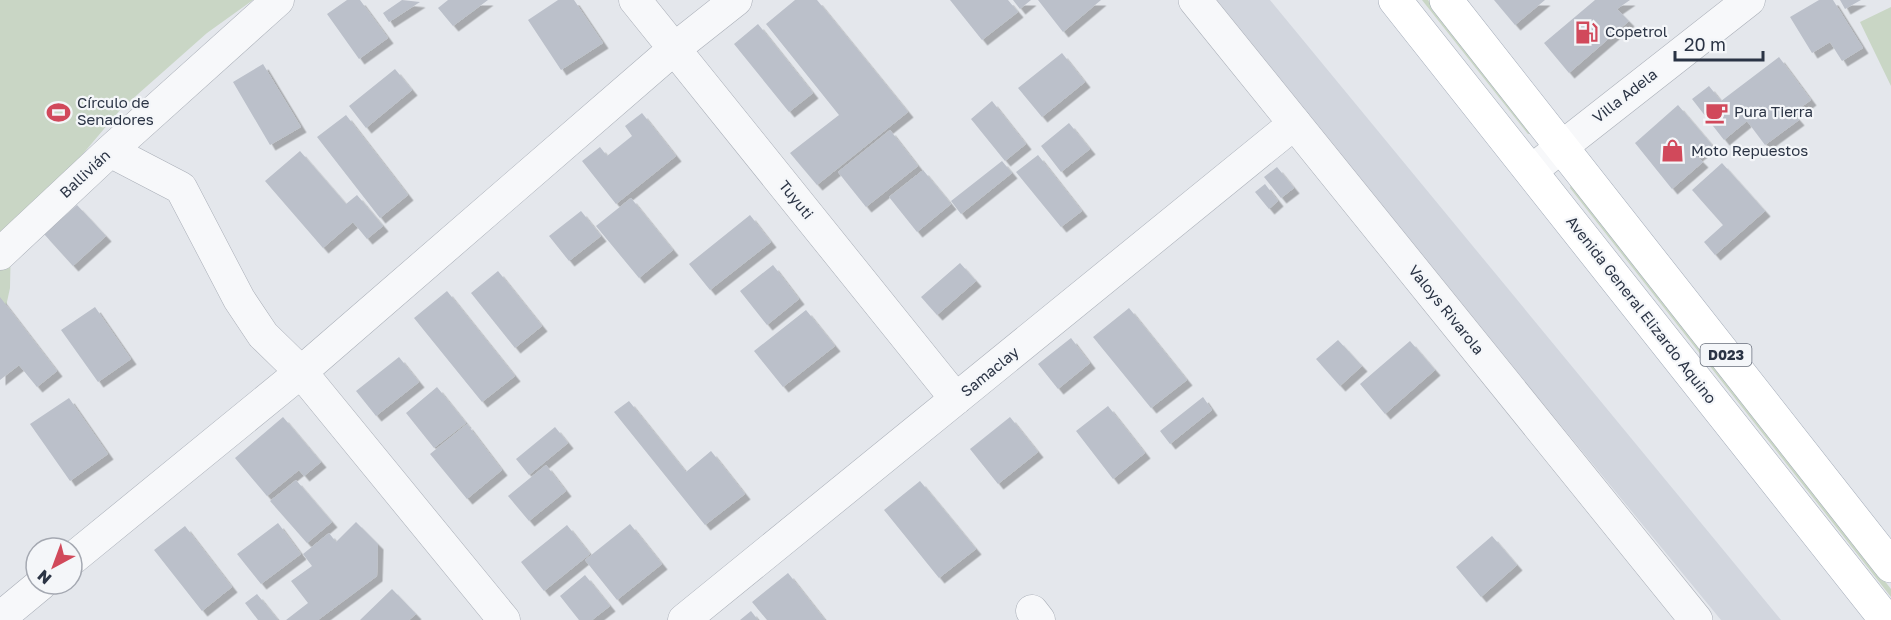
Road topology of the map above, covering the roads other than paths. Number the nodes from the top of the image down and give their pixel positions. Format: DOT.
graph roads {
  1 [pos="278,0"];
  2 [pos="635,0"];
  3 [pos="736,0"];
  4 [pos="1195,0"];
  5 [pos="1395,0"];
  6 [pos="1446,0"];
  7 [pos="1749,0"];
  8 [pos="674,49"];
  9 [pos="1295,123"];
  10 [pos="1561,145"];
  11 [pos="110,151"];
  12 [pos="1531,171"];
  13 [pos="0,254"];
  14 [pos="301,372"];
  15 [pos="956,399"];
  16 [pos="84,549"];
  17 [pos="1891,566"];
  18 [pos="27,596"];
  19 [pos="0,618"];
  20 [pos="504,620"];
  21 [pos="684,620"];
  22 [pos="1696,620"];
  23 [pos="1886,620"];
  1 -- 11 [label="street, Ballivián"];
  2 -- 8 [label="street, Tuyuti"];
  3 -- 8 [label="street"];
  4 -- 9 [label="street, Valoys Rivarola"];
  5 -- 12 [label="main road, Avenida General Elizardo Aquino / D023"];
  6 -- 10 [label="main road, D023"];
  7 -- 10 [label="street, Villa Adela"];
  8 -- 14 [label="street"];
  8 -- 15 [label="street, Tuyuti"];
  9 -- 15 [label="street, Samaclay"];
  9 -- 22 [label="street, Valoys Rivarola"];
  10 -- 12 [label="street, Villa Adela"];
  10 -- 17 [label="main road, D023"];
  11 -- 13 [label="street, Ballivián"];
  11 -- 14 [label="street"];
  12 -- 23 [label="main road, Avenida General Elizardo Aquino / D023"];
  14 -- 16 [label="street"];
  14 -- 20 [label="street"];
  15 -- 21 [label="street, Samaclay"];
  18 -- 19 [label="street"];
}
